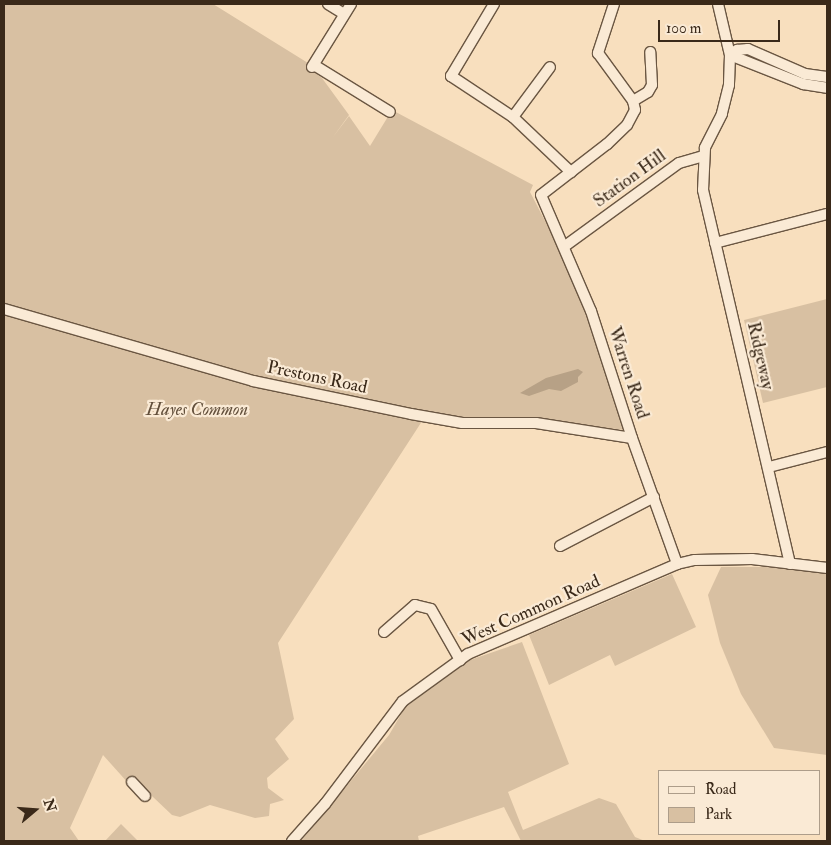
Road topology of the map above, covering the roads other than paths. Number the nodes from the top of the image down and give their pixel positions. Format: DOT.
graph roads {
  1 [pos="328,4"];
  2 [pos="351,4"];
  3 [pos="494,4"];
  4 [pos="614,4"];
  5 [pos="718,4"];
  6 [pos="344,14"];
  7 [pos="650,52"];
  8 [pos="730,55"];
  9 [pos="550,67"];
  10 [pos="827,77"];
  11 [pos="827,88"];
  12 [pos="633,100"];
  13 [pos="390,112"];
  14 [pos="513,117"];
  15 [pos="704,156"];
  16 [pos="571,172"];
  17 [pos="827,214"];
  18 [pos="715,243"];
  19 [pos="565,246"];
  20 [pos="4,309"];
  21 [pos="632,438"];
  22 [pos="827,452"];
  23 [pos="769,467"];
  24 [pos="654,498"];
  25 [pos="560,546"];
  26 [pos="677,564"];
  27 [pos="790,564"];
  28 [pos="827,568"];
  29 [pos="384,632"];
  30 [pos="460,660"];
  31 [pos="132,782"];
  32 [pos="145,796"];
  33 [pos="292,841"];
  1 -- 6 [label="street"];
  2 -- 6 [label="street"];
  3 -- 14 [label="street"];
  4 -- 12 [label="street"];
  5 -- 8 [label="street"];
  6 -- 13 [label="street"];
  7 -- 12 [label="street"];
  8 -- 10 [label="street"];
  8 -- 11 [label="street"];
  8 -- 15 [label="street"];
  9 -- 14 [label="street"];
  12 -- 16 [label="street"];
  14 -- 16 [label="street"];
  15 -- 18 [label="street, Ridgeway"];
  15 -- 19 [label="street, Station Hill"];
  16 -- 19 [label="street, Warren Road"];
  17 -- 18 [label="street"];
  18 -- 23 [label="street, Ridgeway"];
  19 -- 21 [label="street, Warren Road"];
  20 -- 21 [label="street, Prestons Road"];
  21 -- 24 [label="street, Warren Road"];
  22 -- 23 [label="street"];
  23 -- 27 [label="street, Ridgeway"];
  24 -- 25 [label="street"];
  24 -- 26 [label="street, Warren Road"];
  26 -- 27 [label="street, West Common Road"];
  26 -- 30 [label="street, West Common Road"];
  27 -- 28 [label="street, West Common Road"];
  29 -- 30 [label="street"];
  30 -- 33 [label="street, West Common Road"];
  31 -- 32 [label="street"];
}
